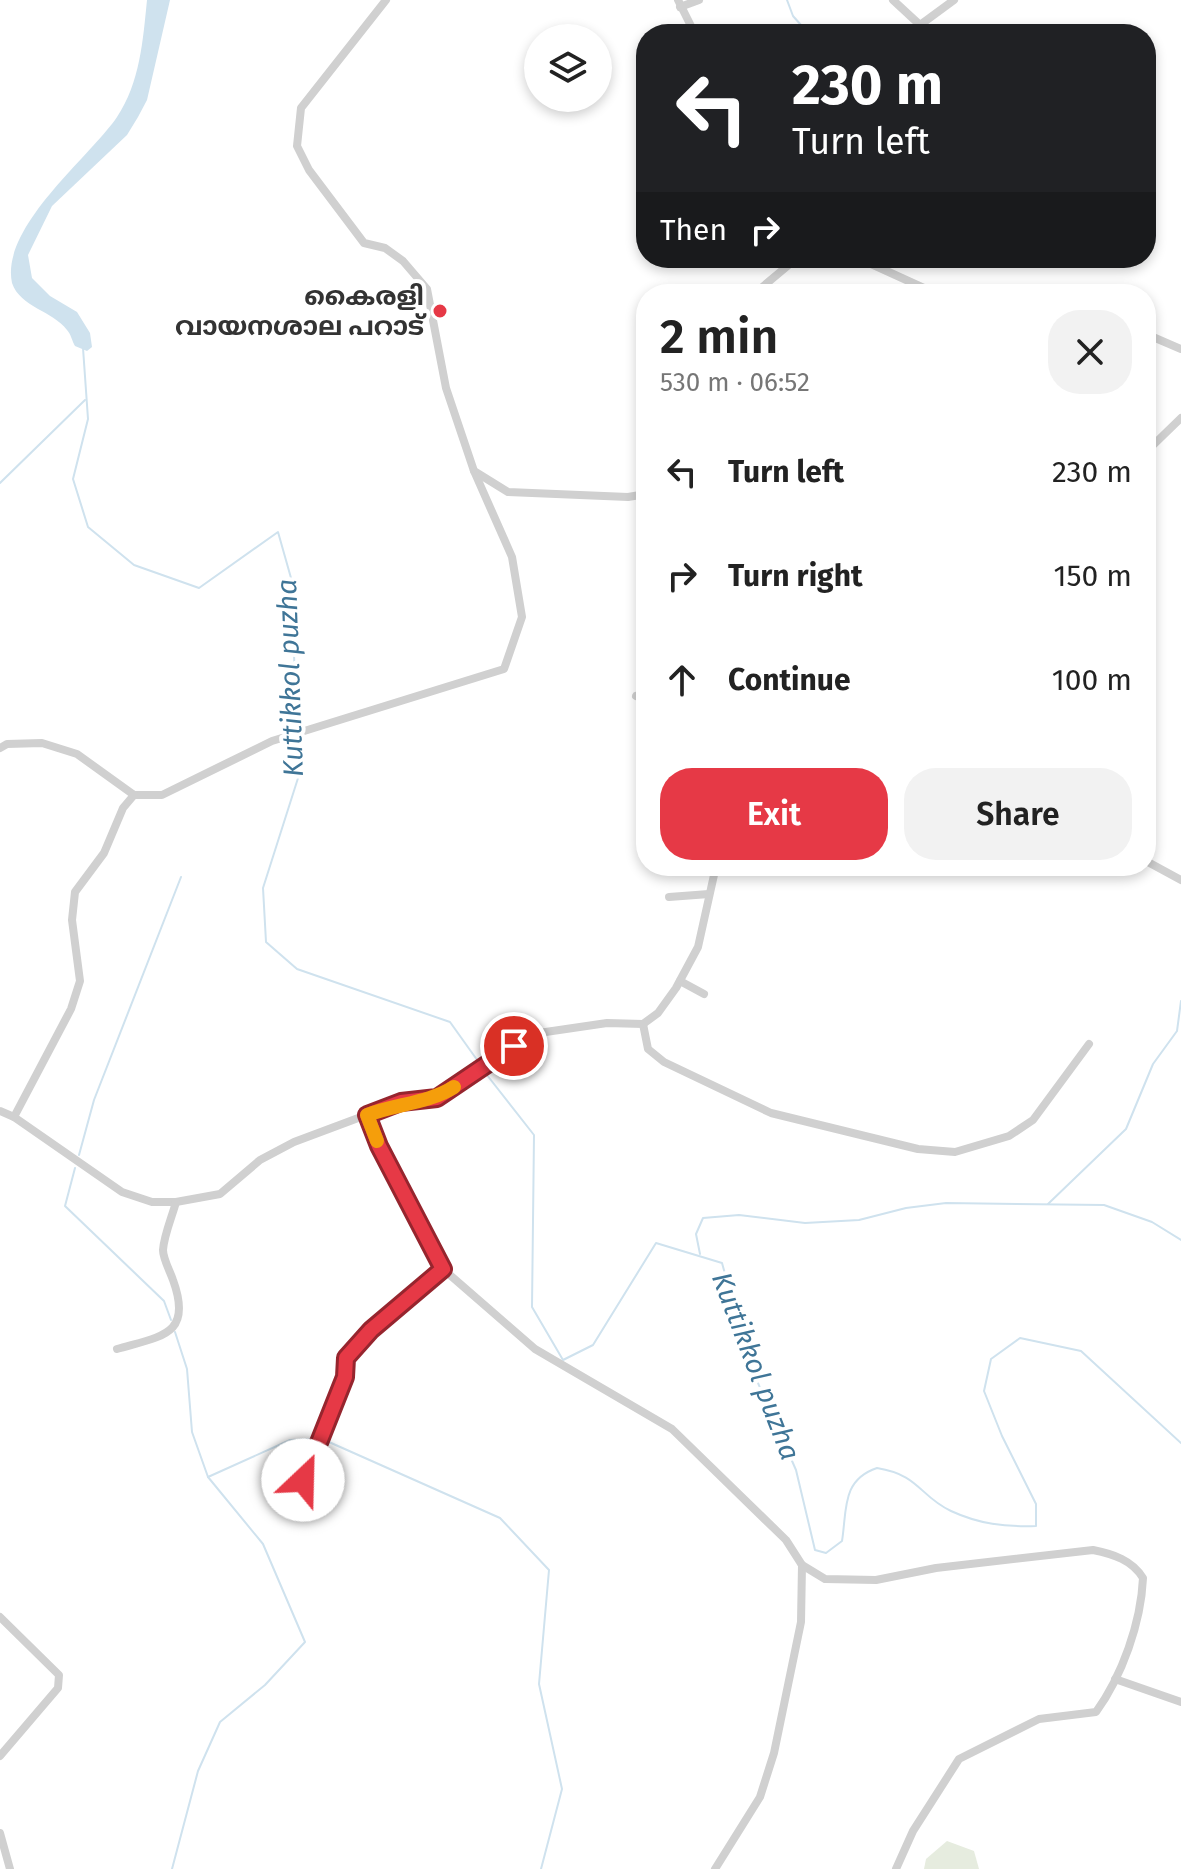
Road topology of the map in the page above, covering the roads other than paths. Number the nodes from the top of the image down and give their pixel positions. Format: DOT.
graph roads {
  1 [pos="386,0"];
  2 [pos="699,0"];
  3 [pos="893,0"];
  4 [pos="954,0"];
  5 [pos="679,4"];
  6 [pos="690,24"];
  7 [pos="916,24"];
  8 [pos="927,24"];
  9 [pos="785,268"];
  10 [pos="880,268"];
  11 [pos="766,284"];
  12 [pos="915,284"];
  13 [pos="1156,338"];
  14 [pos="1181,349"];
  15 [pos="1181,418"];
  16 [pos="1156,442"];
  17 [pos="474,471"];
  18 [pos="491,483"];
  19 [pos="636,496"];
  20 [pos="487,501"];
  21 [pos="0,748"];
  22 [pos="134,795"];
  23 [pos="1156,866"];
  24 [pos="714,876"];
  25 [pos="1181,880"];
  26 [pos="709,894"];
  27 [pos="669,897"];
  28 [pos="680,981"];
  29 [pos="704,994"];
  30 [pos="643,1024"];
  31 [pos="1089,1044"];
  32 [pos="0,1111"];
  33 [pos="367,1115"];
  34 [pos="14,1117"];
  35 [pos="176,1202"];
  36 [pos="443,1269"];
  37 [pos="117,1349"];
  38 [pos="330,1498"];
  39 [pos="802,1565"];
  40 [pos="0,1617"];
  41 [pos="1115,1679"];
  42 [pos="1181,1702"];
  43 [pos="0,1756"];
  44 [pos="0,1833"];
  45 [pos="10,1869"];
  46 [pos="715,1869"];
  47 [pos="896,1869"];
  1 -- 17 [label="street"];
  2 -- 5 [label="street"];
  3 -- 7 [label="street"];
  4 -- 8 [label="street"];
  5 -- 6 [label="street"];
  9 -- 11 [label="street"];
  10 -- 12 [label="street"];
  13 -- 14 [label="street"];
  15 -- 16 [label="street"];
  17 -- 18 [label="street"];
  17 -- 20 [label="street"];
  18 -- 19 [label="street"];
  18 -- 20 [label="street"];
  20 -- 22 [label="street"];
  21 -- 22 [label="street"];
  22 -- 34 [label="street"];
  23 -- 25 [label="street"];
  24 -- 26 [label="street"];
  26 -- 27 [label="street"];
  26 -- 28 [label="street"];
  28 -- 29 [label="street"];
  28 -- 30 [label="street"];
  30 -- 31 [label="street"];
  30 -- 33 [label="street"];
  32 -- 34 [label="street"];
  33 -- 35 [label="street"];
  33 -- 36 [label="street"];
  34 -- 35 [label="street"];
  35 -- 37 [label="street"];
  36 -- 38 [label="street"];
  36 -- 39 [label="street"];
  39 -- 41 [label="street"];
  39 -- 46 [label="street"];
  40 -- 43 [label="street"];
  41 -- 42 [label="street"];
  41 -- 47 [label="street"];
  44 -- 45 [label="street"];
}
